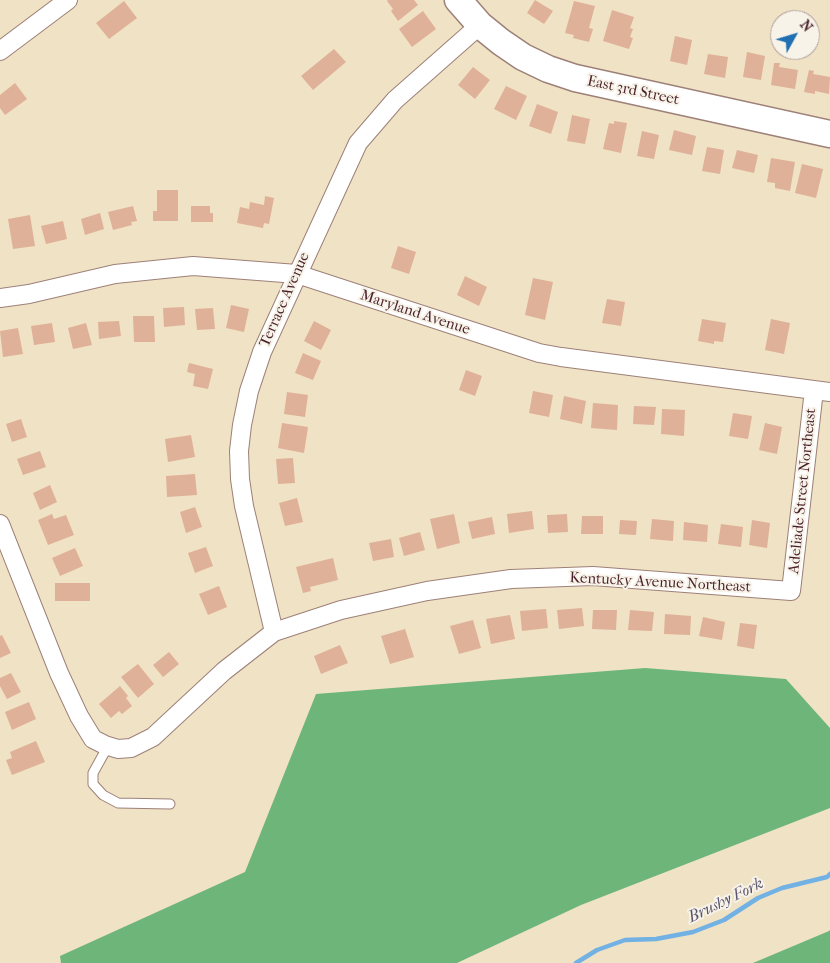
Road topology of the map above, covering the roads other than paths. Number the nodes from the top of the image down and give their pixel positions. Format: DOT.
graph roads {
  1 [pos="68,0"];
  2 [pos="458,0"];
  3 [pos="480,24"];
  4 [pos="0,51"];
  5 [pos="830,134"];
  6 [pos="297,274"];
  7 [pos="0,298"];
  8 [pos="822,391"];
  9 [pos="0,524"];
  10 [pos="792,592"];
  11 [pos="274,632"];
  12 [pos="108,746"];
  13 [pos="170,804"];
  1 -- 4 [label="street"];
  2 -- 3 [label="street, East 3rd Street"];
  3 -- 5 [label="street, East 3rd Street"];
  3 -- 6 [label="street, Terrace Avenue"];
  6 -- 7 [label="street, Maryland Avenue"];
  6 -- 8 [label="street, Maryland Avenue"];
  6 -- 11 [label="street, Terrace Avenue"];
  8 -- 10 [label="street, Adeliade Street Northeast"];
  9 -- 12 [label="street"];
  10 -- 11 [label="street, Kentucky Avenue Northeast"];
  11 -- 12 [label="street, Kentucky Avenue Northeast"];
  12 -- 13 [label="lane"];
}
